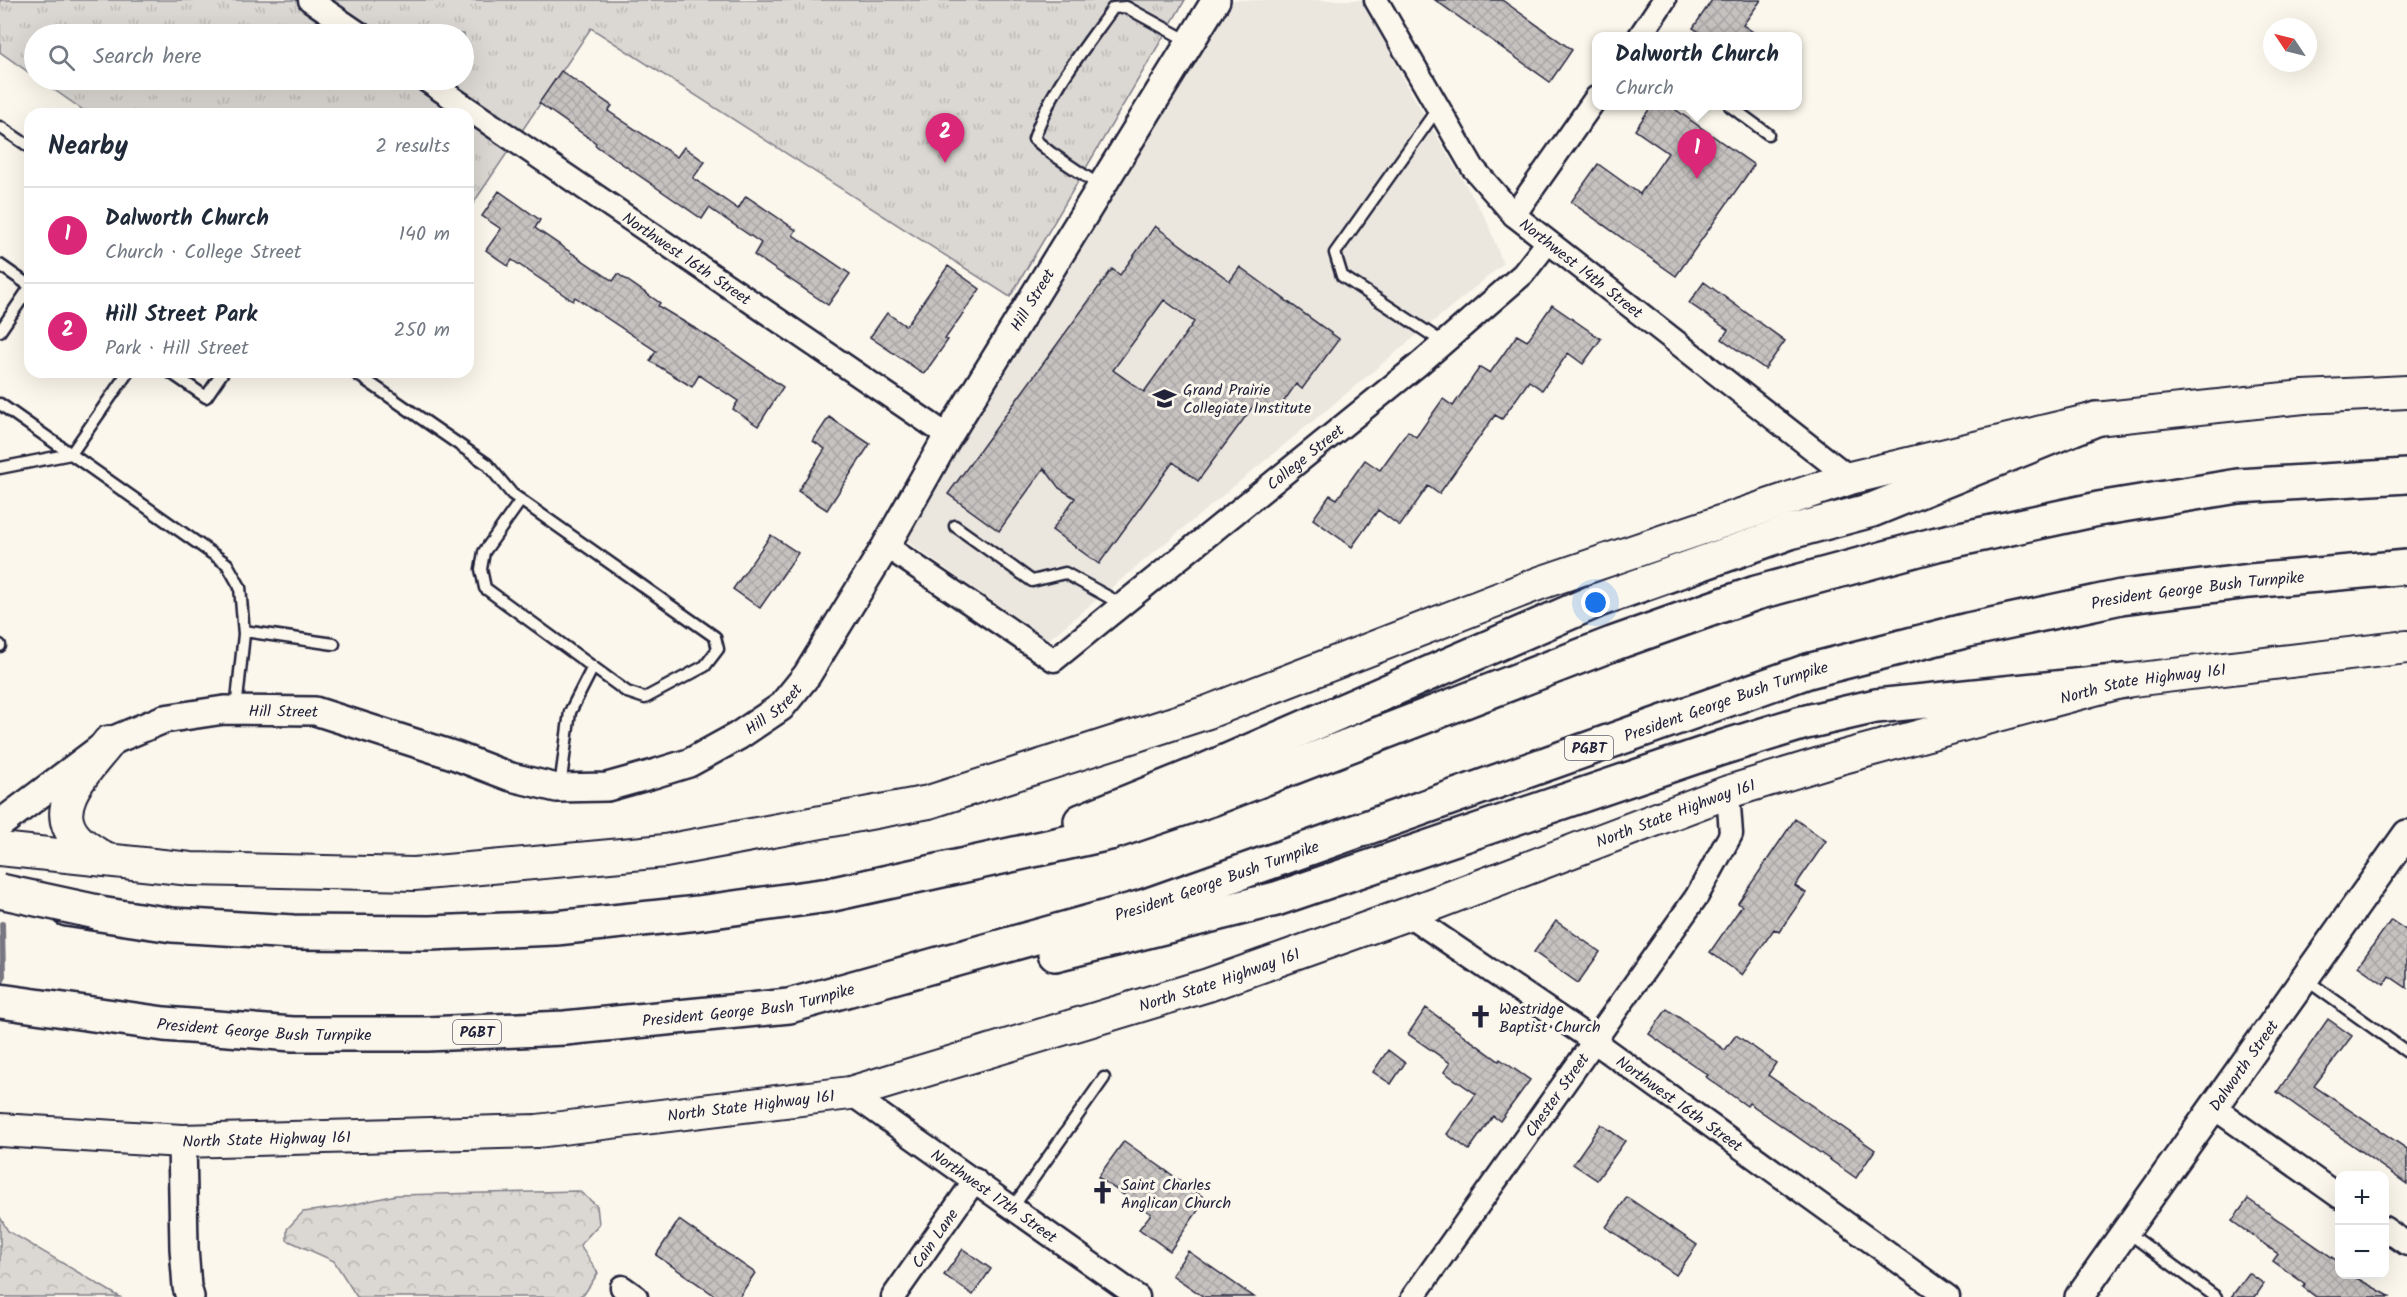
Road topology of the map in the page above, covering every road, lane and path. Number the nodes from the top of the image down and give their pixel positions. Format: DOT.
graph roads {
  1 [pos="310,0"];
  2 [pos="1216,0"];
  3 [pos="1376,0"];
  4 [pos="1664,0"];
  5 [pos="345,24"];
  6 [pos="1643,32"];
  7 [pos="1190,42"];
  8 [pos="441,90"];
  9 [pos="1592,104"];
  10 [pos="467,108"];
  11 [pos="1438,108"];
  12 [pos="1737,110"];
  13 [pos="474,113"];
  14 [pos="0,127"];
  15 [pos="1768,134"];
  16 [pos="24,143"];
  17 [pos="1102,187"];
  18 [pos="1514,215"];
  19 [pos="1548,243"];
  20 [pos="0,265"];
  21 [pos="24,283"];
  22 [pos="24,296"];
  23 [pos="0,331"];
  24 [pos="1444,343"];
  25 [pos="124,378"];
  26 [pos="179,378"];
  27 [pos="219,378"];
  28 [pos="363,378"];
  29 [pos="2407,392"];
  30 [pos="0,404"];
  31 [pos="2097,419"];
  32 [pos="948,436"];
  33 [pos="71,454"];
  34 [pos="0,468"];
  35 [pos="2407,476"];
  36 [pos="1850,478"];
  37 [pos="521,500"];
  38 [pos="956,526"];
  39 [pos="886,546"];
  40 [pos="2407,567"];
  41 [pos="1123,605"];
  42 [pos="244,631"];
  43 [pos="334,644"];
  44 [pos="2400,650"];
  45 [pos="593,667"];
  46 [pos="2124,681"];
  47 [pos="236,710"];
  48 [pos="109,742"];
  49 [pos="560,788"];
  50 [pos="1728,792"];
  51 [pos="0,824"];
  52 [pos="2403,847"];
  53 [pos="0,849"];
  54 [pos="48,855"];
  55 [pos="106,860"];
  56 [pos="979,862"];
  57 [pos="0,892"];
  58 [pos="0,902"];
  59 [pos="97,912"];
  60 [pos="1407,914"];
  61 [pos="2304,979"];
  62 [pos="0,1000"];
  63 [pos="789,1006"];
  64 [pos="1595,1042"];
  65 [pos="2407,1052"];
  66 [pos="1104,1078"];
  67 [pos="850,1093"];
  68 [pos="2213,1107"];
  69 [pos="0,1130"];
  70 [pos="182,1141"];
  71 [pos="975,1180"];
  72 [pos="2335,1193"];
  73 [pos="1013,1208"];
  74 [pos="2126,1231"];
  75 [pos="2389,1231"];
  76 [pos="2407,1244"];
  77 [pos="190,1297"];
  78 [pos="893,1297"];
  79 [pos="1138,1297"];
  80 [pos="1413,1297"];
  81 [pos="1948,1297"];
  82 [pos="2079,1297"];
  83 [pos="2216,1297"];
  1 -- 5 [label="street"];
  2 -- 7 [label="street, Hill Street"];
  3 -- 11 [label="street, Northwest 14th Street"];
  4 -- 6 [label="street"];
  7 -- 17 [label="street, Hill Street"];
  7 -- 17 [label="lane"];
  8 -- 10 [label="street, Northwest 16th Street"];
  9 -- 18 [label="street"];
  11 -- 18 [label="street, Northwest 14th Street"];
  11 -- 24 [label="lane"];
  12 -- 15 [label="lane"];
  13 -- 32 [label="street, Northwest 16th Street"];
  14 -- 16 [label="lane"];
  17 -- 32 [label="street, Hill Street"];
  18 -- 19 [label="street, Northwest 14th Street"];
  19 -- 24 [label="street, College Street"];
  19 -- 36 [label="street, Northwest 14th Street"];
  20 -- 21 [label="lane"];
  22 -- 23 [label="lane"];
  24 -- 41 [label="street, College Street"];
  25 -- 33 [label="lane"];
  26 -- 27 [label="lane"];
  28 -- 37 [label="lane"];
  29 -- 31 [label="main road"];
  30 -- 33 [label="lane"];
  31 -- 36 [label="main road"];
  31 -- 56 [label="highway"];
  32 -- 39 [label="street, Hill Street"];
  33 -- 34 [label="lane"];
  33 -- 42 [label="lane"];
  35 -- 56 [label="highway"];
  36 -- 55 [label="main road"];
  37 -- 45 [label="lane"];
  37 -- 45 [label="lane"];
  38 -- 41 [label="lane"];
  39 -- 41 [label="street, College Street"];
  39 -- 49 [label="street, Hill Street"];
  40 -- 63 [label="highway, President George Bush Turnpike / PGBT"];
  42 -- 43 [label="lane"];
  42 -- 47 [label="lane"];
  44 -- 46 [label="main road, North State Highway 161"];
  45 -- 49 [label="lane"];
  46 -- 50 [label="main road, North State Highway 161"];
  46 -- 63 [label="highway"];
  47 -- 48 [label="street, Hill Street"];
  47 -- 49 [label="street, Hill Street"];
  48 -- 51 [label="street, Hill Street"];
  48 -- 55 [label="main road"];
  50 -- 60 [label="main road, North State Highway 161"];
  50 -- 64 [label="street, Chester Street"];
  52 -- 61 [label="street, Dalworth Street"];
  53 -- 54 [label="main road"];
  54 -- 55 [label="main road"];
  54 -- 57 [label="main road"];
  56 -- 59 [label="highway"];
  57 -- 59 [label="highway, bridge"];
  58 -- 59 [label="highway, bridge"];
  60 -- 64 [label="street, Northwest 16th Street"];
  60 -- 67 [label="main road, North State Highway 161"];
  61 -- 65 [label="lane"];
  61 -- 68 [label="street, Dalworth Street"];
  62 -- 63 [label="highway, President George Bush Turnpike / PGBT"];
  64 -- 80 [label="street, Chester Street"];
  64 -- 81 [label="street, Northwest 16th Street"];
  66 -- 73 [label="lane"];
  67 -- 70 [label="main road, North State Highway 161"];
  67 -- 71 [label="street, Northwest 17th Street"];
  68 -- 72 [label="street"];
  68 -- 74 [label="street, Dalworth Street"];
  69 -- 70 [label="main road, North State Highway 161"];
  70 -- 77 [label="street"];
  71 -- 73 [label="street, Northwest 17th Street"];
  71 -- 78 [label="street, Cain Lane"];
  73 -- 79 [label="street, Northwest 17th Street"];
  74 -- 82 [label="street, Dalworth Street"];
  74 -- 83 [label="lane"];
  75 -- 76 [label="street"];
}
